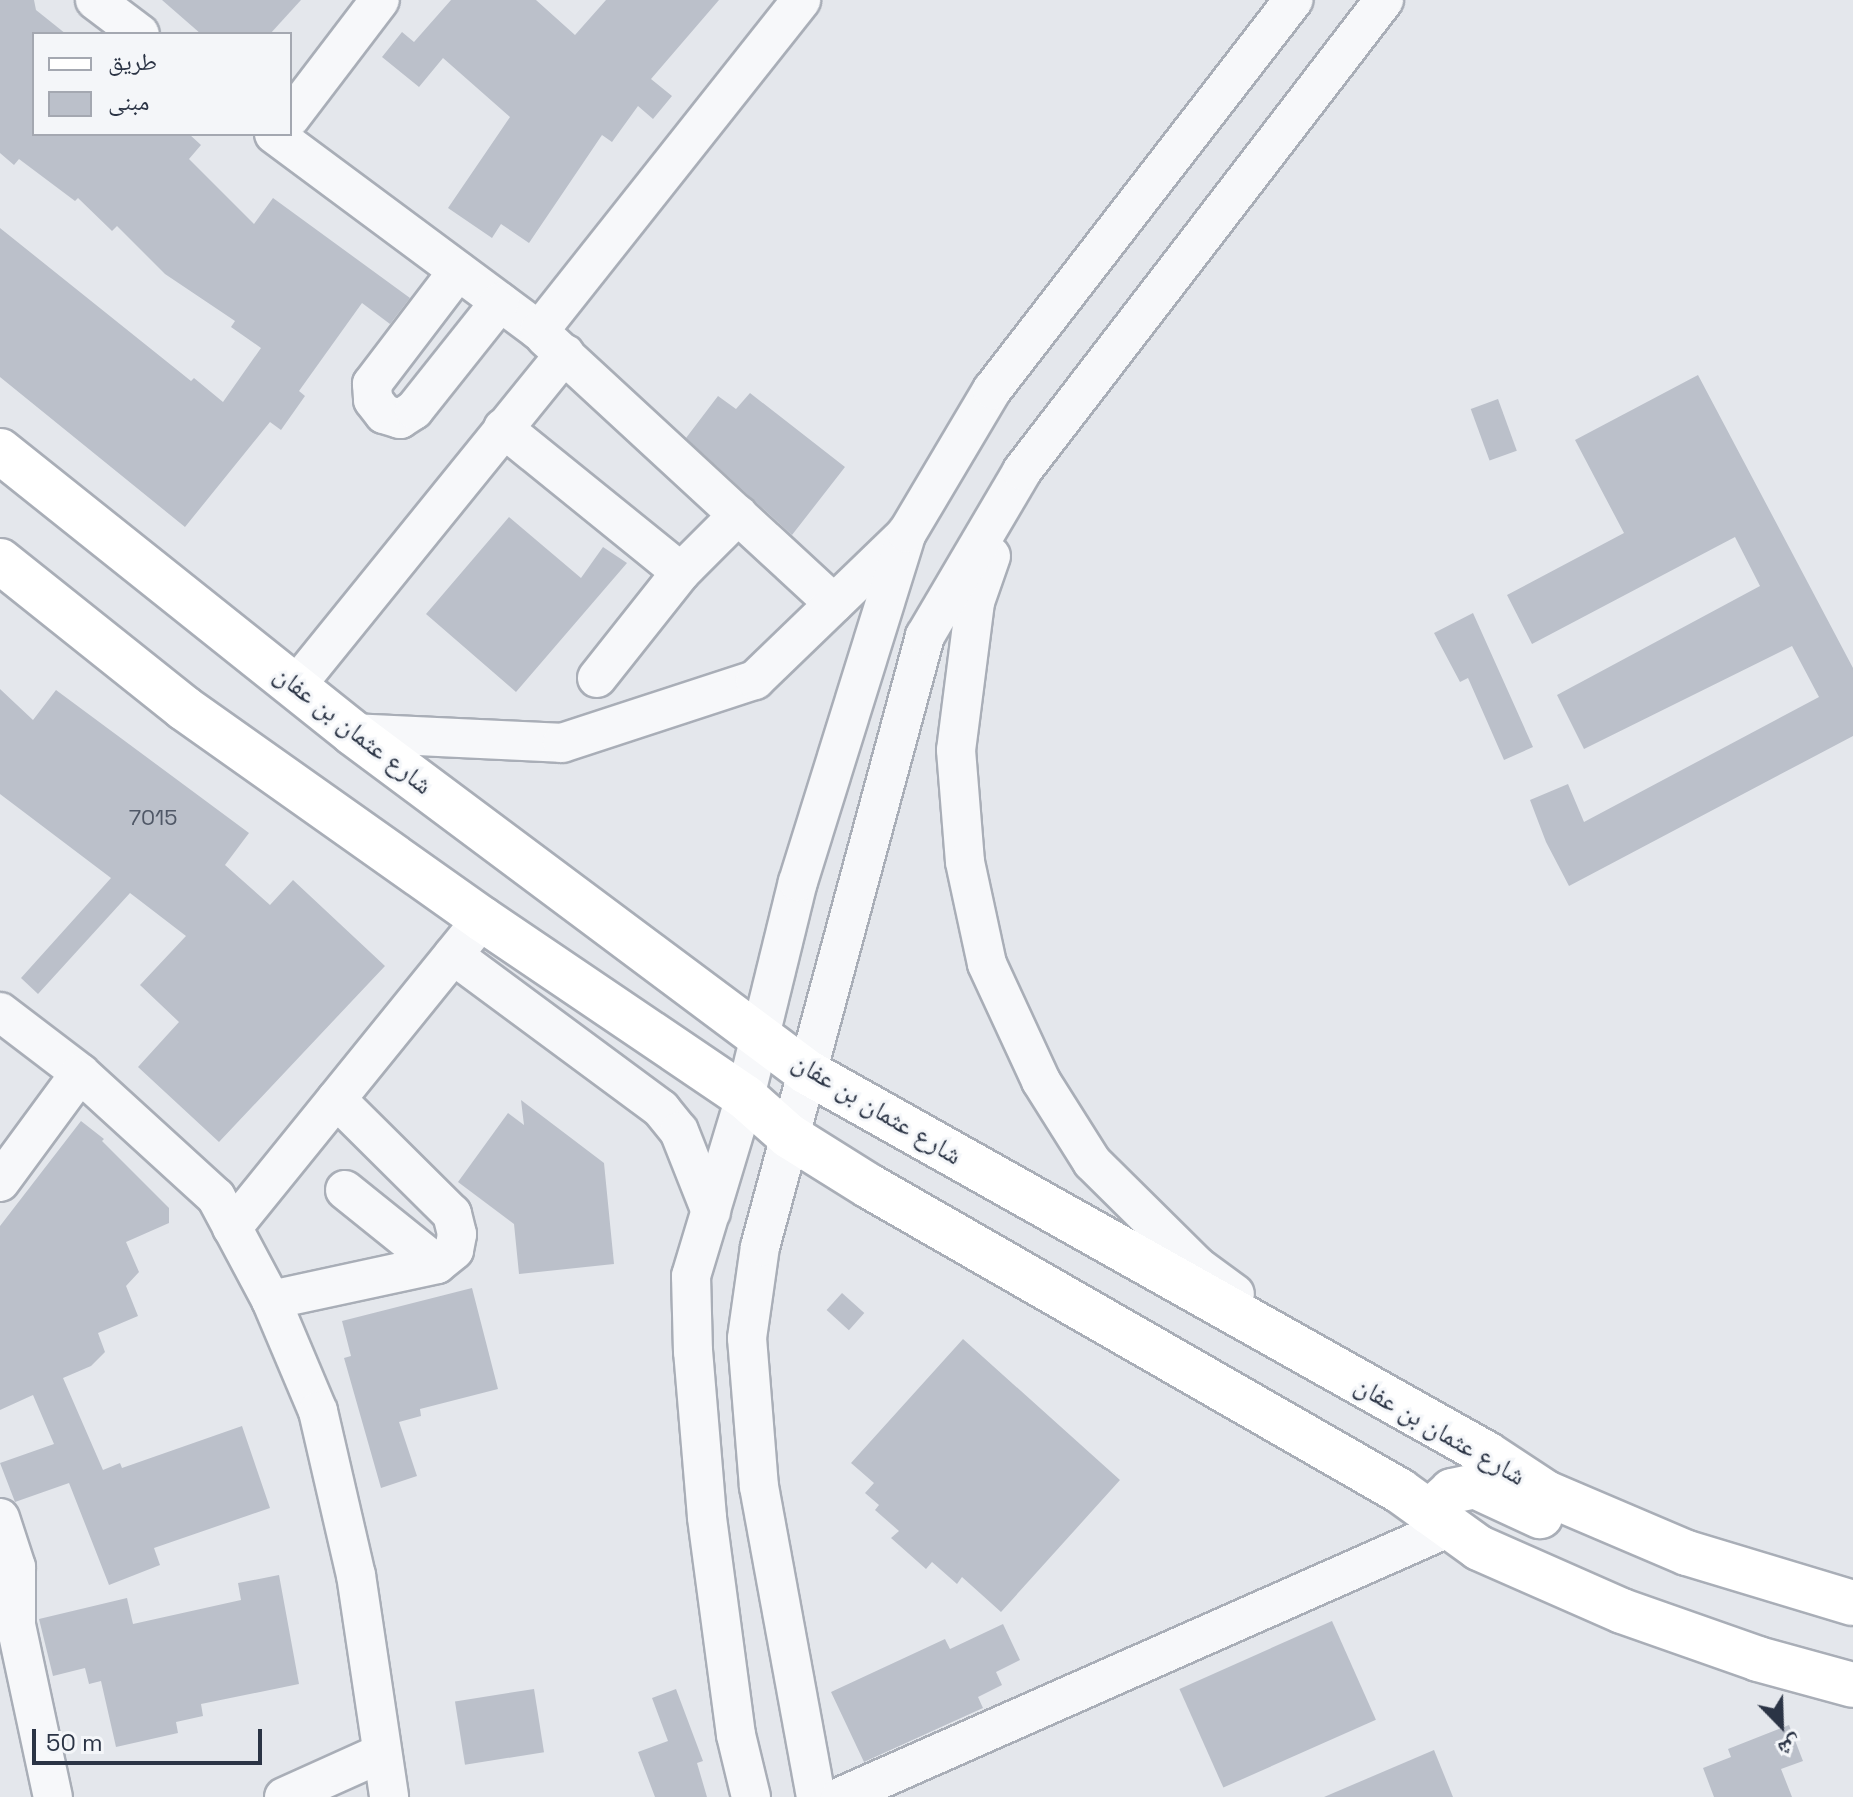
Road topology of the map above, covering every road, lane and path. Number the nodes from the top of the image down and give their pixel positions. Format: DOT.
graph roads {
  1 [pos="95,0"];
  2 [pos="380,0"];
  3 [pos="801,0"];
  4 [pos="1293,0"];
  5 [pos="1384,0"];
  6 [pos="137,32"];
  7 [pos="292,114"];
  8 [pos="288,136"];
  9 [pos="458,271"];
  10 [pos="500,302"];
  11 [pos="552,342"];
  12 [pos="503,428"];
  13 [pos="0,451"];
  14 [pos="1022,471"];
  15 [pos="738,515"];
  16 [pos="907,533"];
  17 [pos="0,561"];
  18 [pos="681,572"];
  19 [pos="834,604"];
  20 [pos="597,678"];
  21 [pos="295,687"];
  22 [pos="353,733"];
  23 [pos="482,919"];
  24 [pos="453,955"];
  25 [pos="0,1012"];
  26 [pos="759,1035"];
  27 [pos="807,1072"];
  28 [pos="80,1073"];
  29 [pos="745,1097"];
  30 [pos="336,1099"];
  31 [pos="789,1136"];
  32 [pos="0,1182"];
  33 [pos="345,1190"];
  34 [pos="711,1212"];
  35 [pos="232,1228"];
  36 [pos="437,1264"];
  37 [pos="271,1300"];
  38 [pos="1374,1393"];
  39 [pos="0,1518"];
  40 [pos="1440,1519"];
  41 [pos="1785,1583"];
  42 [pos="1853,1603"];
  43 [pos="8,1624"];
  44 [pos="1853,1685"];
  45 [pos="382,1753"];
  46 [pos="53,1797"];
  47 [pos="284,1797"];
  48 [pos="389,1797"];
  49 [pos="751,1797"];
  50 [pos="816,1797"];
  51 [pos="840,1797"];
  1 -- 6 [label="street"];
  2 -- 7 [label="street"];
  3 -- 11 [label="street"];
  4 -- 16 [label="street"];
  5 -- 14 [label="street"];
  8 -- 9 [label="street"];
  9 -- 10 [label="street"];
  9 -- 10 [label="street"];
  10 -- 11 [label="street"];
  11 -- 12 [label="street"];
  11 -- 15 [label="street"];
  12 -- 18 [label="street"];
  12 -- 21 [label="street"];
  13 -- 21 [label="main road, شارع عثمان بن عفان"];
  14 -- 27 [label="street"];
  14 -- 38 [label="street"];
  15 -- 18 [label="street"];
  15 -- 19 [label="street"];
  16 -- 19 [label="street"];
  16 -- 26 [label="street"];
  17 -- 23 [label="main road"];
  18 -- 20 [label="street"];
  19 -- 22 [label="street"];
  21 -- 22 [label="main road, شارع عثمان بن عفان"];
  22 -- 26 [label="main road, شارع عثمان بن عفان"];
  23 -- 24 [label="street"];
  23 -- 29 [label="main road"];
  24 -- 30 [label="street"];
  24 -- 34 [label="street"];
  25 -- 28 [label="street"];
  26 -- 27 [label="main road, شارع عثمان بن عفان"];
  26 -- 29 [label="street"];
  27 -- 31 [label="street"];
  27 -- 38 [label="main road, شارع عثمان بن عفان"];
  28 -- 32 [label="street"];
  28 -- 35 [label="street"];
  29 -- 31 [label="main road"];
  29 -- 34 [label="street"];
  30 -- 35 [label="street"];
  30 -- 36 [label="street"];
  31 -- 40 [label="main road"];
  31 -- 50 [label="street"];
  33 -- 36 [label="street"];
  34 -- 49 [label="street"];
  35 -- 37 [label="street"];
  36 -- 37 [label="street"];
  37 -- 45 [label="street"];
  38 -- 41 [label="main road, شارع عثمان بن عفان"];
  39 -- 43 [label="street"];
  40 -- 41 [label="main road"];
  40 -- 44 [label="main road"];
  40 -- 51 [label="street"];
  41 -- 42 [label="main road, شارع عثمان بن عفان"];
  43 -- 46 [label="street"];
  45 -- 47 [label="street"];
  45 -- 48 [label="street"];
}
